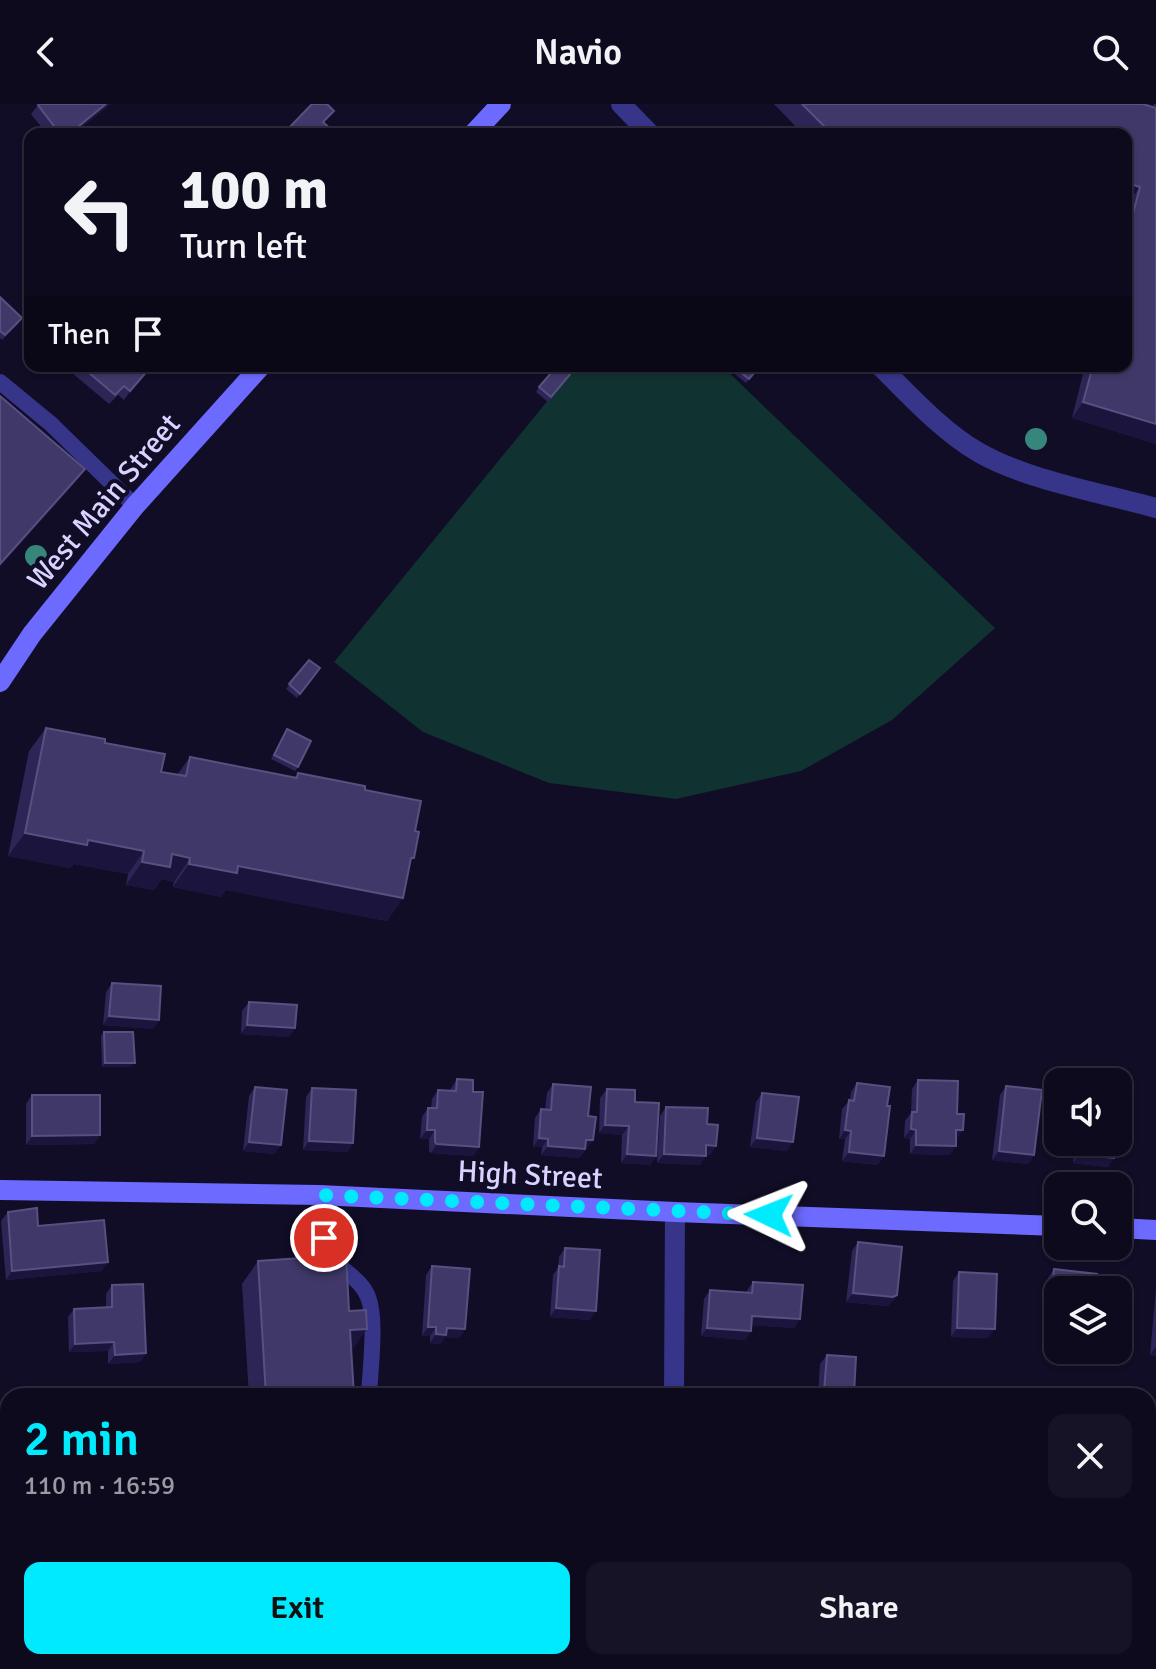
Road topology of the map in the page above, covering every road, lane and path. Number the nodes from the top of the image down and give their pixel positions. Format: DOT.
graph roads {
  1 [pos="501,104"];
  2 [pos="621,104"];
  3 [pos="479,128"];
  4 [pos="644,128"];
  5 [pos="256,372"];
  6 [pos="886,372"];
  7 [pos="0,382"];
  8 [pos="135,506"];
  9 [pos="1156,508"];
  10 [pos="0,682"];
  11 [pos="0,1190"];
  12 [pos="319,1195"];
  13 [pos="675,1212"];
  14 [pos="1044,1225"];
  15 [pos="1132,1229"];
  16 [pos="1156,1230"];
  17 [pos="369,1388"];
  18 [pos="674,1388"];
  1 -- 3 [label="main road"];
  2 -- 4 [label="street"];
  5 -- 8 [label="main road, West Main Street"];
  6 -- 9 [label="street"];
  7 -- 8 [label="lane"];
  8 -- 10 [label="main road, West Main Street"];
  11 -- 12 [label="main road, High Street"];
  12 -- 13 [label="main road, High Street"];
  12 -- 17 [label="lane"];
  13 -- 14 [label="main road, High Street"];
  13 -- 18 [label="street"];
  15 -- 16 [label="main road"];
}
